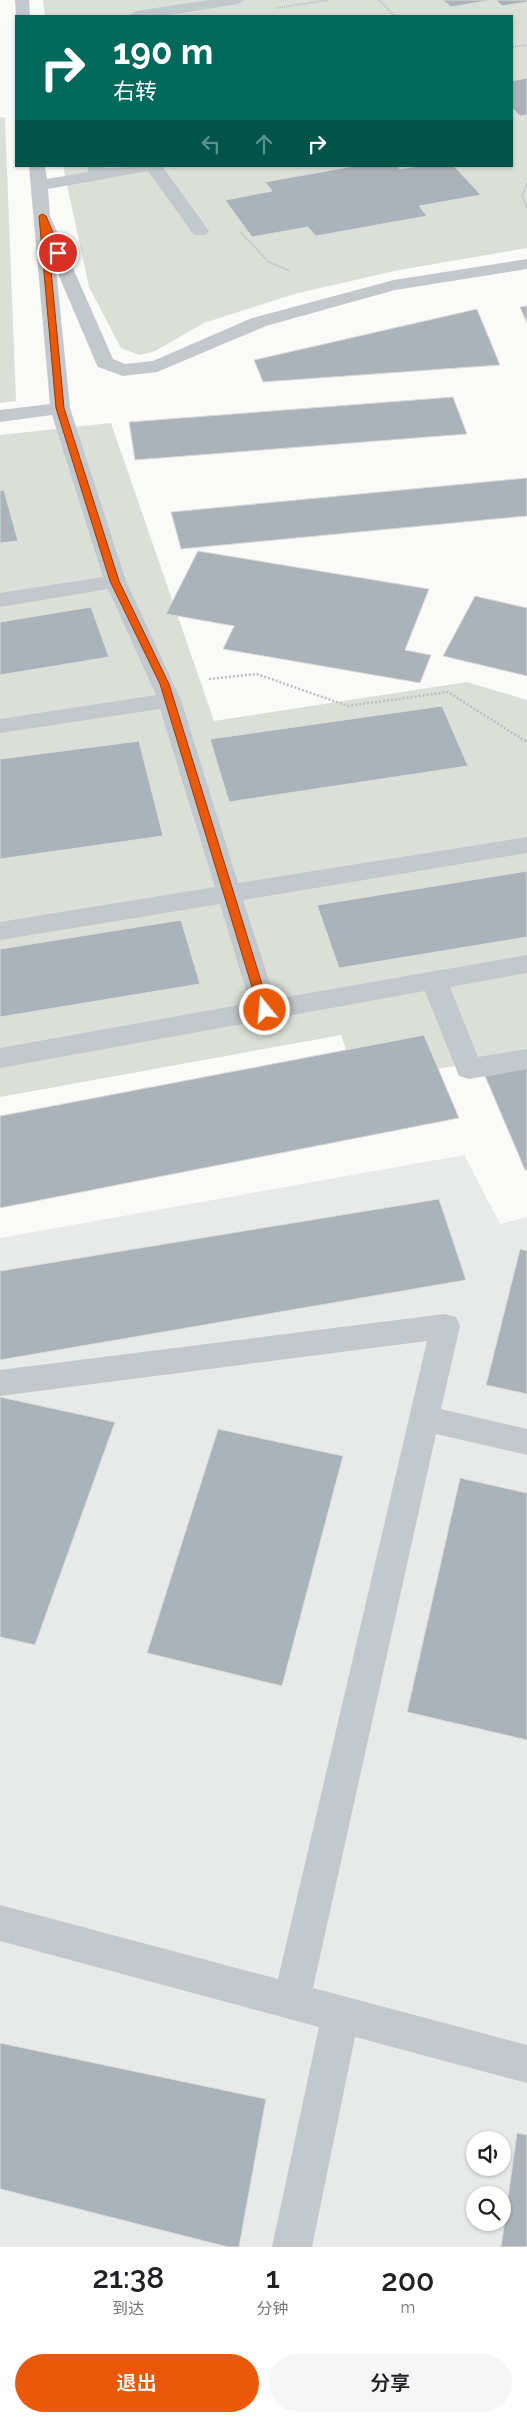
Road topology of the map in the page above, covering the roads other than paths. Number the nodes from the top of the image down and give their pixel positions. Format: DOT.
graph roads {
  1 [pos="22,0"];
  2 [pos="238,0"];
  3 [pos="23,15"];
  4 [pos="142,15"];
  5 [pos="37,167"];
  6 [pos="136,167"];
  7 [pos="154,167"];
  8 [pos="96,171"];
  9 [pos="39,186"];
  10 [pos="42,216"];
  11 [pos="200,231"];
  12 [pos="527,264"];
  13 [pos="60,408"];
  14 [pos="0,416"];
  15 [pos="115,581"];
  16 [pos="0,600"];
  17 [pos="167,692"];
  18 [pos="0,726"];
  19 [pos="527,845"];
  20 [pos="229,894"];
  21 [pos="0,931"];
  22 [pos="527,964"];
  23 [pos="434,980"];
  24 [pos="265,1010"];
  25 [pos="0,1058"];
  26 [pos="527,1059"];
  27 [pos="0,1383"];
  28 [pos="424,1418"];
  29 [pos="527,1442"];
  30 [pos="0,1923"];
  31 [pos="291,2001"];
  32 [pos="341,2014"];
  33 [pos="527,2064"];
  34 [pos="292,2247"];
  1 -- 3 [label="lane"];
  2 -- 4 [label="lane"];
  5 -- 9 [label="lane"];
  6 -- 8 [label="lane"];
  7 -- 11 [label="lane"];
  8 -- 9 [label="lane"];
  9 -- 10 [label="lane"];
  10 -- 12 [label="lane"];
  10 -- 13 [label="lane"];
  13 -- 14 [label="lane"];
  13 -- 15 [label="lane"];
  15 -- 16 [label="lane"];
  15 -- 17 [label="lane"];
  17 -- 18 [label="lane"];
  17 -- 20 [label="lane"];
  19 -- 20 [label="lane"];
  20 -- 21 [label="lane"];
  20 -- 24 [label="lane"];
  22 -- 23 [label="lane"];
  23 -- 24 [label="lane"];
  23 -- 26 [label="lane"];
  24 -- 25 [label="lane"];
  27 -- 28 [label="lane"];
  28 -- 29 [label="lane"];
  28 -- 31 [label="lane"];
  30 -- 31 [label="lane"];
  31 -- 32 [label="lane"];
  32 -- 33 [label="lane"];
  32 -- 34 [label="lane"];
}
